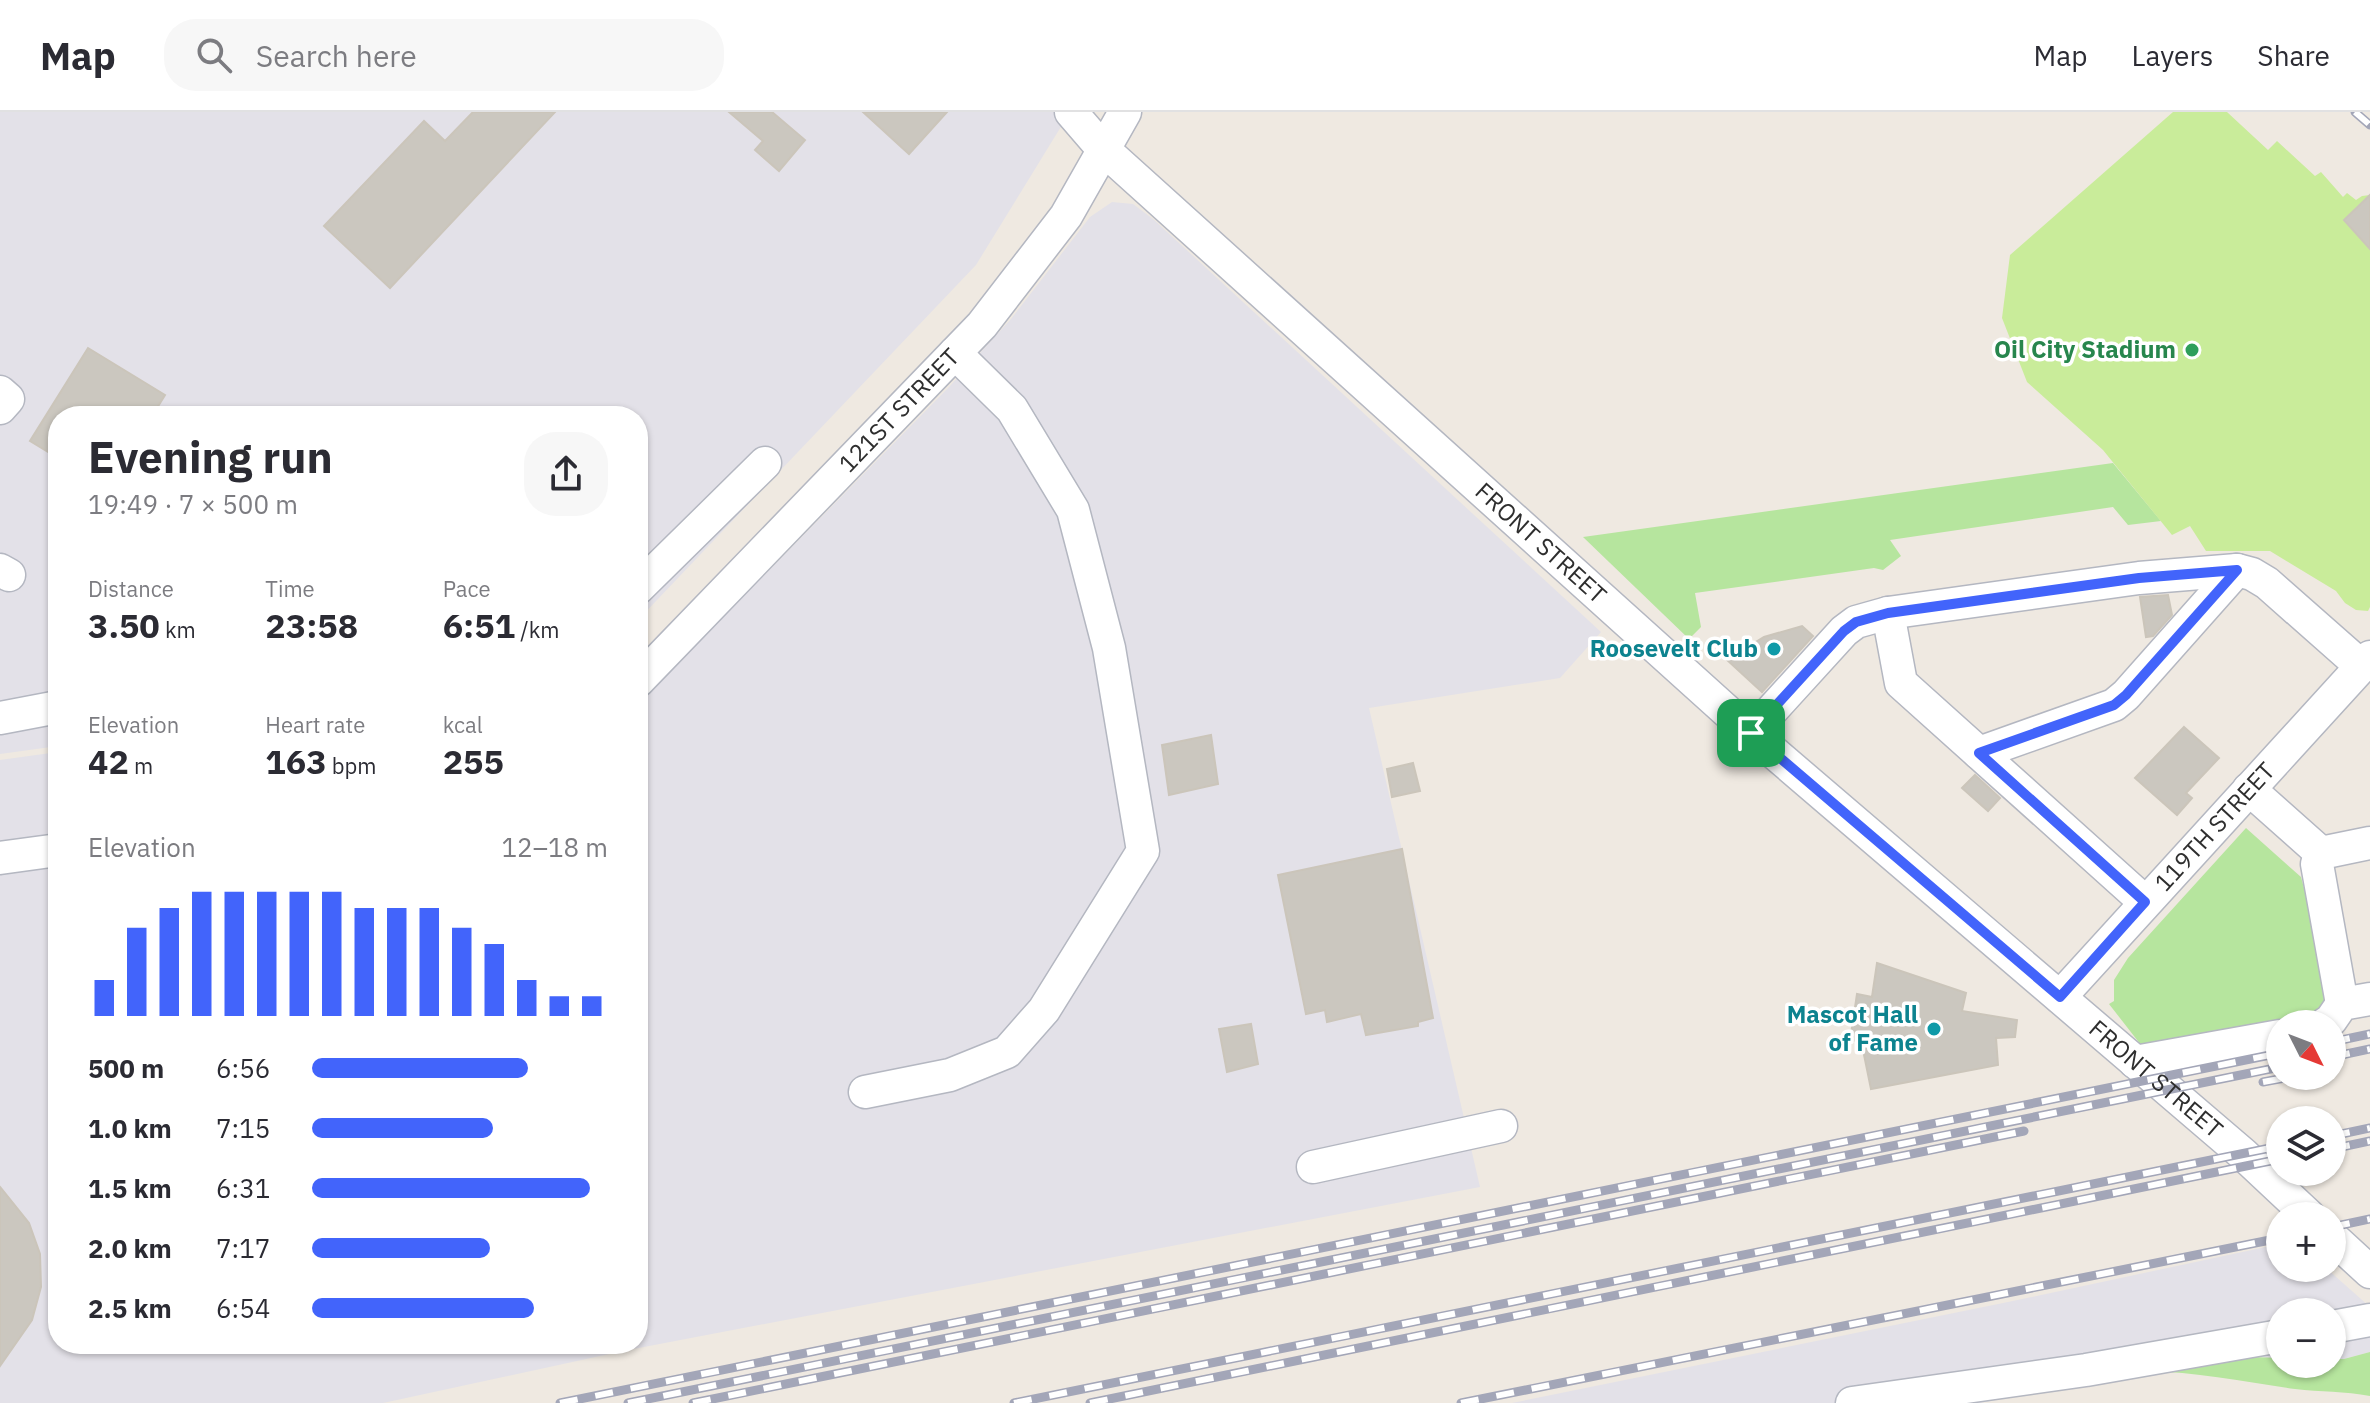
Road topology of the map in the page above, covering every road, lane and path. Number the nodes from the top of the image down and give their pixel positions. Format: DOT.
graph roads {
  1 [pos="1071,112"];
  2 [pos="1125,112"];
  3 [pos="1102,148"];
  4 [pos="955,353"];
  5 [pos="0,392"];
  6 [pos="0,408"];
  7 [pos="765,463"];
  8 [pos="2237,570"];
  9 [pos="648,578"];
  10 [pos="1888,613"];
  11 [pos="2366,661"];
  12 [pos="648,671"];
  13 [pos="48,709"];
  14 [pos="0,718"];
  15 [pos="1751,733"];
  16 [pos="1979,753"];
  17 [pos="2249,789"];
  18 [pos="2370,843"];
  19 [pos="48,851"];
  20 [pos="2321,853"];
  21 [pos="0,858"];
  22 [pos="2145,902"];
  23 [pos="2060,997"];
  24 [pos="2346,1009"];
  25 [pos="2266,1039"];
  26 [pos="2135,1062"];
  27 [pos="865,1092"];
  28 [pos="1501,1126"];
  29 [pos="1313,1167"];
  30 [pos="2294,1202"];
  31 [pos="2346,1250"];
  32 [pos="2370,1272"];
  33 [pos="2370,1320"];
  34 [pos="2346,1324"];
  35 [pos="2266,1338"];
  36 [pos="1852,1403"];
  1 -- 3 [label="street, FRONT STREET"];
  2 -- 3 [label="street, 121ST STREET"];
  3 -- 4 [label="street, 121ST STREET"];
  3 -- 15 [label="street, FRONT STREET"];
  4 -- 12 [label="street, 121ST STREET"];
  4 -- 27 [label="street"];
  5 -- 6 [label="street"];
  7 -- 9 [label="street"];
  8 -- 10 [label="street"];
  8 -- 11 [label="street"];
  8 -- 16 [label="street"];
  10 -- 15 [label="street"];
  10 -- 16 [label="street"];
  11 -- 17 [label="street, 119TH STREET"];
  13 -- 14 [label="street"];
  15 -- 23 [label="street, FRONT STREET"];
  16 -- 22 [label="street"];
  17 -- 20 [label="street"];
  17 -- 22 [label="street, 119TH STREET"];
  18 -- 20 [label="street"];
  19 -- 21 [label="street"];
  20 -- 24 [label="street"];
  22 -- 23 [label="street, 119TH STREET"];
  23 -- 26 [label="street, FRONT STREET"];
  25 -- 26 [label="street"];
  26 -- 30 [label="street, FRONT STREET"];
  28 -- 29 [label="street"];
  31 -- 32 [label="street"];
  33 -- 34 [label="street"];
  35 -- 36 [label="street"];
}
